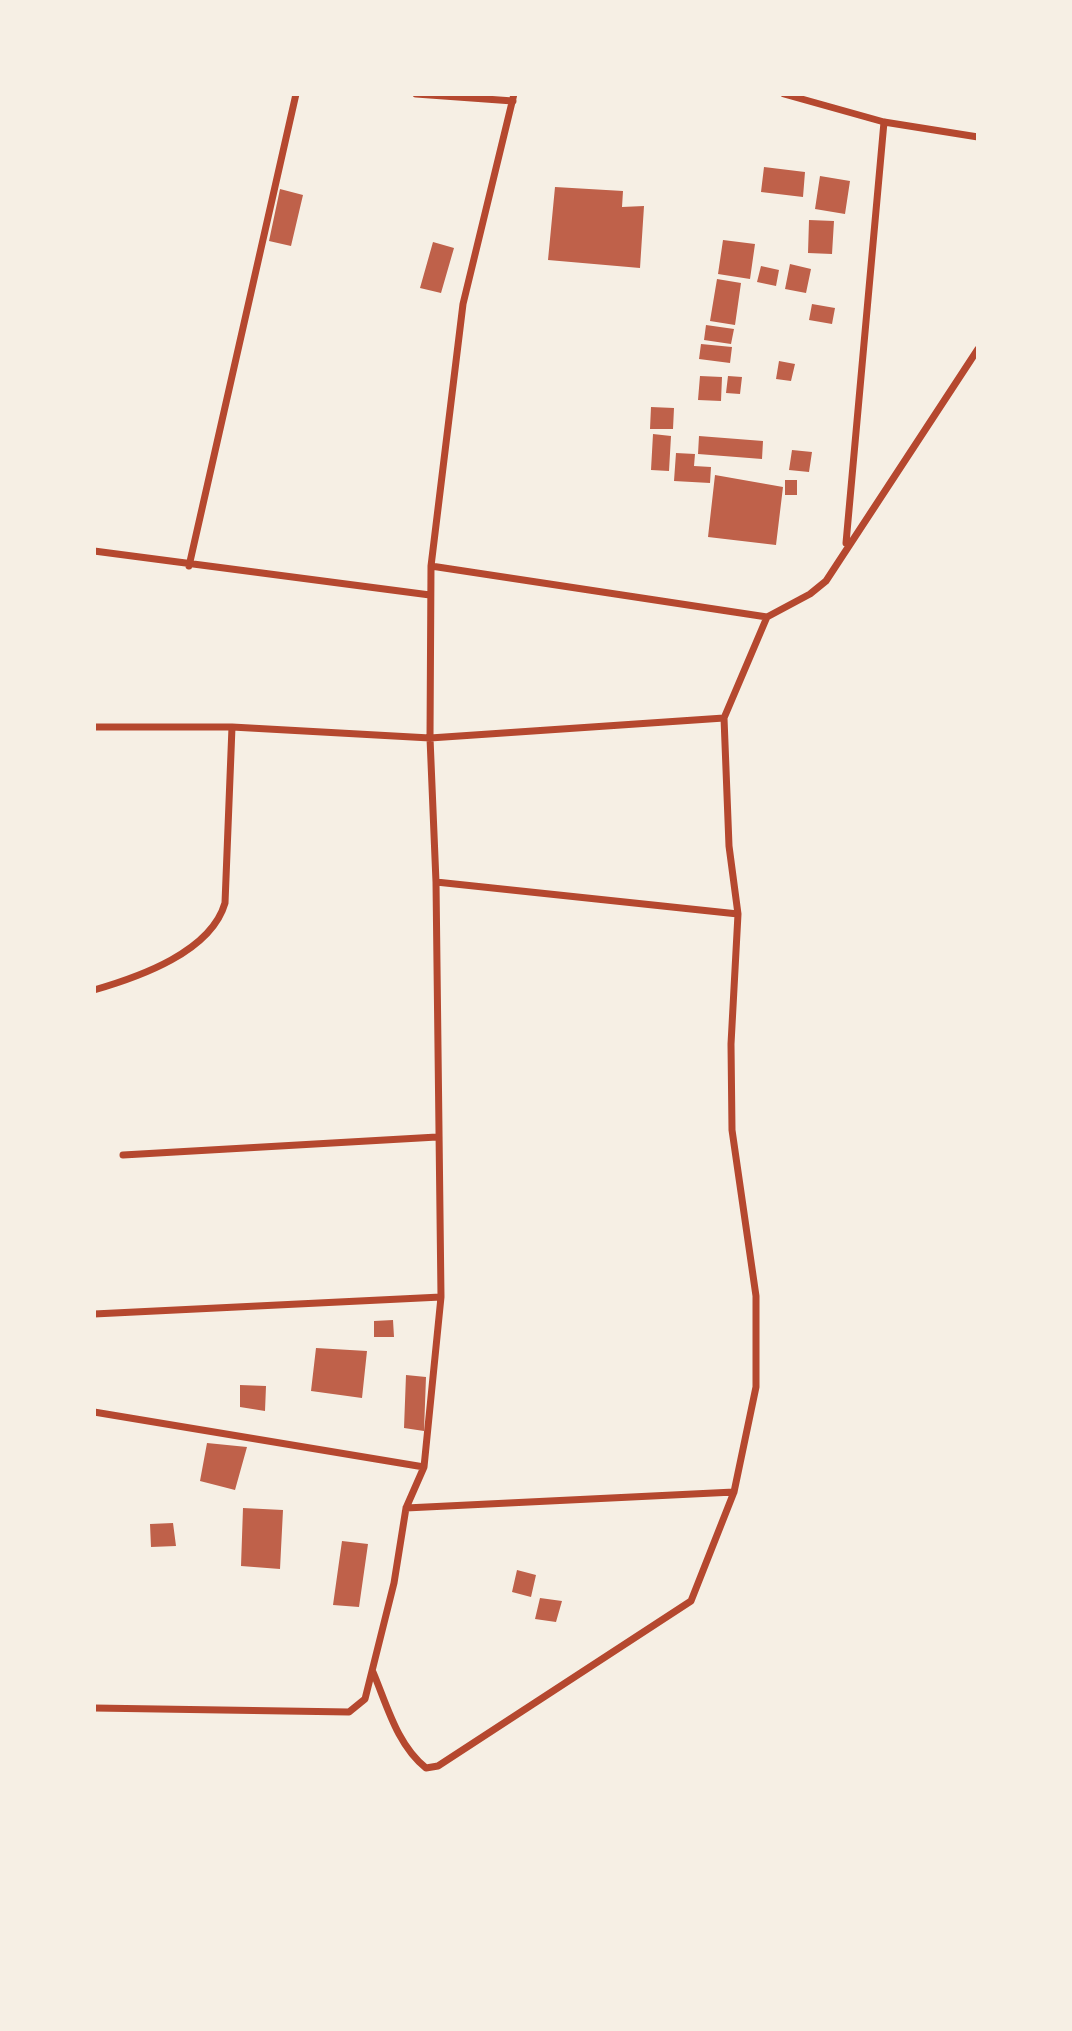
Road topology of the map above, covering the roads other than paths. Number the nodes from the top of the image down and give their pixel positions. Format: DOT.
graph roads {
  1 [pos="296,94"];
  2 [pos="416,94"];
  3 [pos="784,94"];
  4 [pos="514,98"];
  5 [pos="884,122"];
  6 [pos="978,137"];
  7 [pos="978,349"];
  8 [pos="846,547"];
  9 [pos="94,551"];
  10 [pos="189,566"];
  11 [pos="431,566"];
  12 [pos="429,595"];
  13 [pos="767,617"];
  14 [pos="724,718"];
  15 [pos="94,726"];
  16 [pos="232,727"];
  17 [pos="430,738"];
  18 [pos="436,881"];
  19 [pos="738,914"];
  20 [pos="94,990"];
  21 [pos="437,1137"];
  22 [pos="123,1155"];
  23 [pos="441,1297"];
  24 [pos="94,1314"];
  25 [pos="94,1412"];
  26 [pos="424,1467"];
  27 [pos="734,1492"];
  28 [pos="406,1508"];
  29 [pos="373,1671"];
  30 [pos="94,1707"];
  1 -- 10 [label="street"];
  2 -- 4 [label="street"];
  3 -- 5 [label="street"];
  4 -- 11 [label="street"];
  5 -- 6 [label="street"];
  5 -- 8 [label="street"];
  7 -- 8 [label="street"];
  8 -- 13 [label="street"];
  9 -- 10 [label="street"];
  10 -- 12 [label="street"];
  11 -- 12 [label="street"];
  11 -- 13 [label="street"];
  12 -- 17 [label="street"];
  13 -- 14 [label="street"];
  14 -- 17 [label="street"];
  14 -- 19 [label="street"];
  15 -- 16 [label="street"];
  16 -- 17 [label="street"];
  16 -- 20 [label="street"];
  17 -- 18 [label="street"];
  18 -- 19 [label="street"];
  18 -- 21 [label="street"];
  19 -- 27 [label="street"];
  21 -- 22 [label="street"];
  21 -- 23 [label="street"];
  23 -- 24 [label="street"];
  23 -- 26 [label="street"];
  25 -- 26 [label="street"];
  26 -- 28 [label="street"];
  27 -- 28 [label="street"];
  27 -- 29 [label="street"];
  28 -- 29 [label="street"];
  29 -- 30 [label="street"];
}
